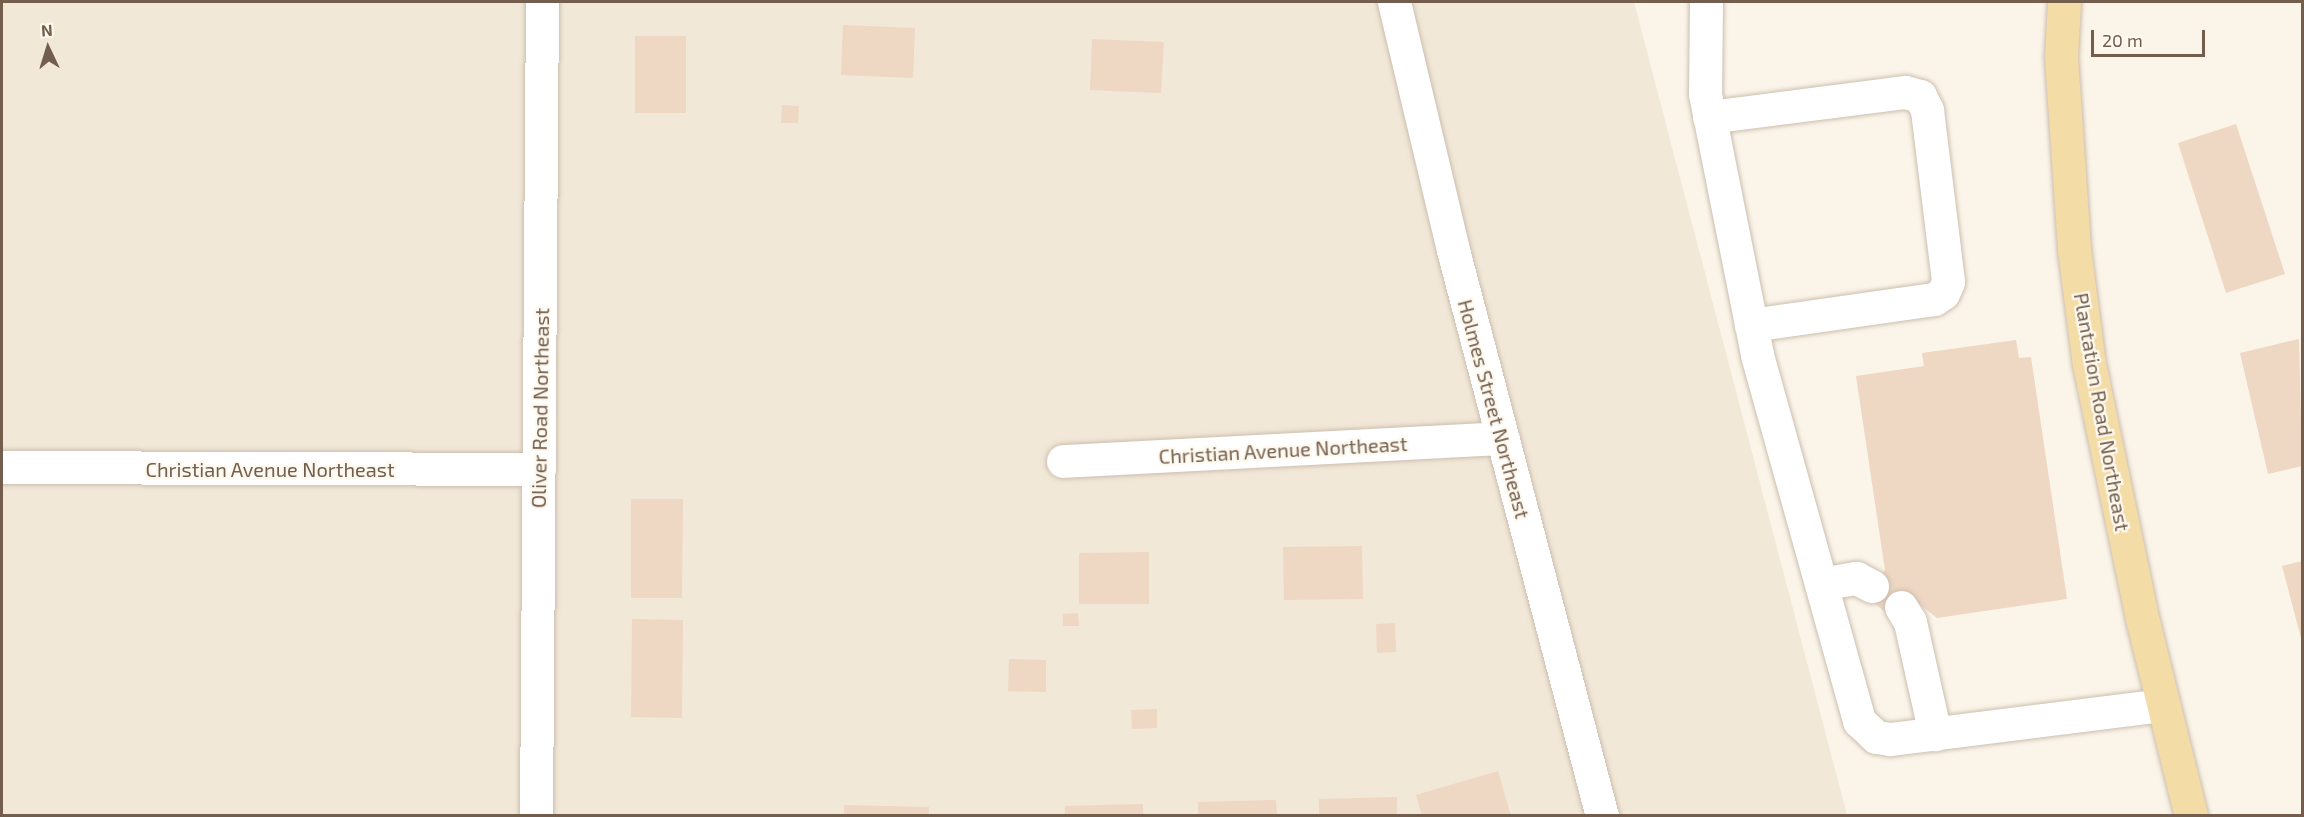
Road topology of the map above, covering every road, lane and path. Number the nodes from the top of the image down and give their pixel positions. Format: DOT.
graph roads {
  1 [pos="542,2"];
  2 [pos="1394,2"];
  3 [pos="1706,2"];
  4 [pos="2064,2"];
  5 [pos="1709,117"];
  6 [pos="1751,325"];
  7 [pos="1502,438"];
  8 [pos="1064,461"];
  9 [pos="2,467"];
  10 [pos="538,469"];
  11 [pos="1821,584"];
  12 [pos="1872,586"];
  13 [pos="1901,607"];
  14 [pos="2163,705"];
  15 [pos="1935,734"];
  16 [pos="536,816"];
  17 [pos="1602,816"];
  18 [pos="2191,816"];
  1 -- 10 [label="street, Oliver Road Northeast"];
  2 -- 7 [label="street, Holmes Street Northeast"];
  3 -- 5 [label="street"];
  4 -- 14 [label="main road, Plantation Road Northeast"];
  5 -- 6 [label="street"];
  5 -- 6 [label="street"];
  6 -- 11 [label="street"];
  7 -- 8 [label="street, Christian Avenue Northeast"];
  7 -- 17 [label="street, Holmes Street Northeast"];
  9 -- 10 [label="street, Christian Avenue Northeast"];
  10 -- 16 [label="street, Oliver Road Northeast"];
  11 -- 12 [label="street"];
  11 -- 15 [label="street"];
  13 -- 15 [label="street"];
  14 -- 15 [label="street"];
  14 -- 18 [label="main road, Plantation Road Northeast"];
}
